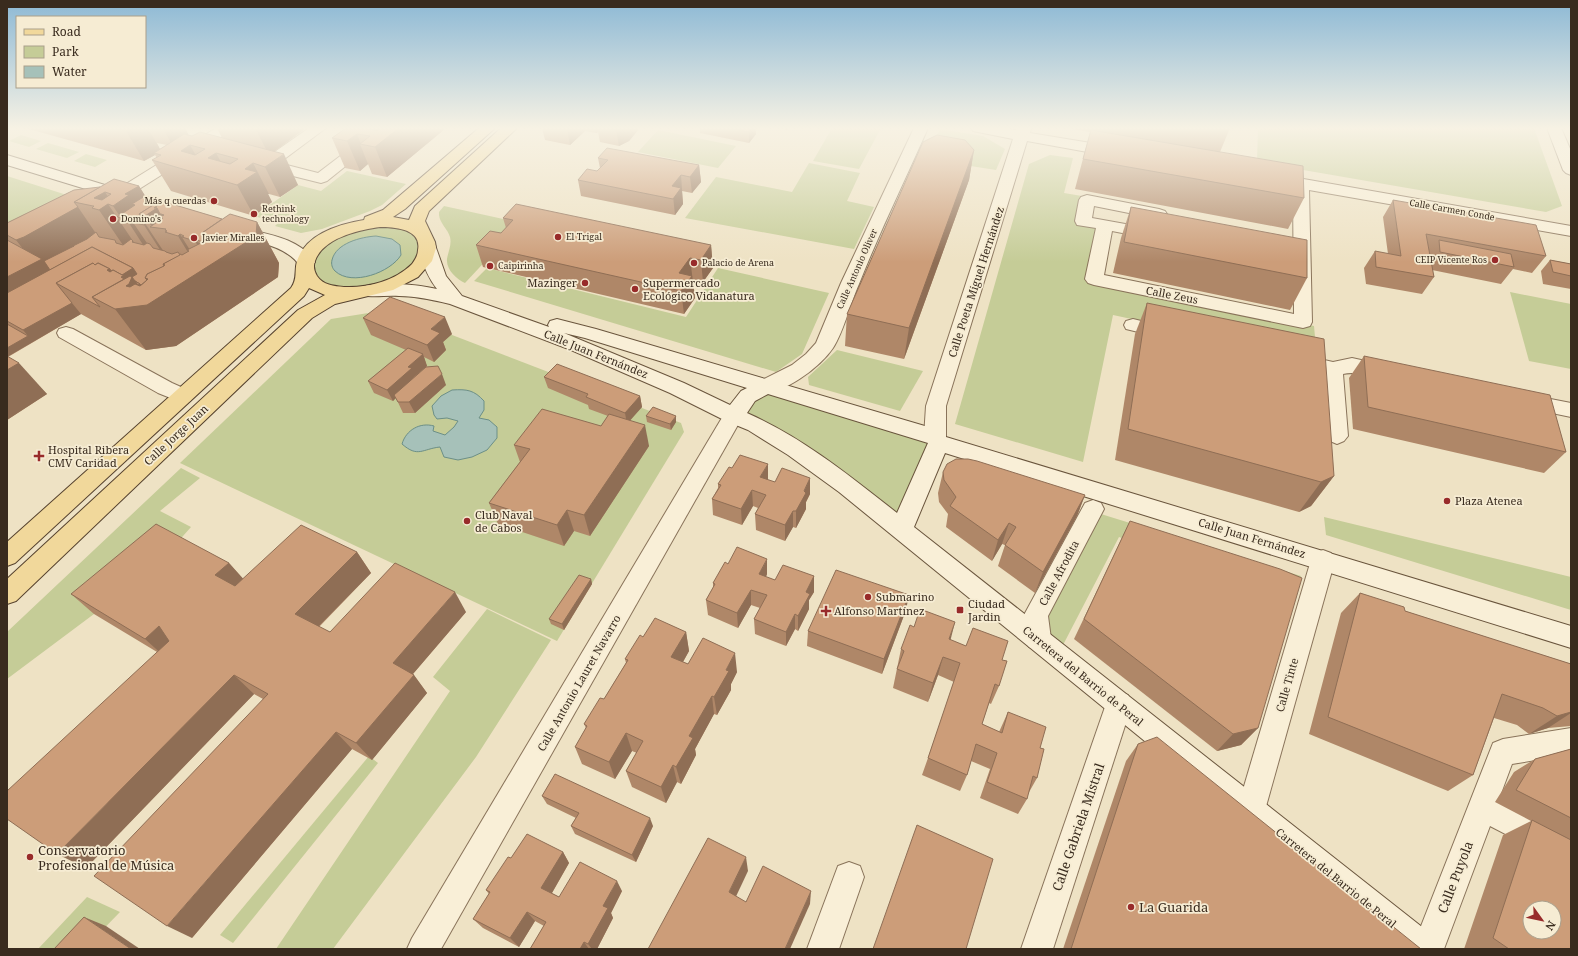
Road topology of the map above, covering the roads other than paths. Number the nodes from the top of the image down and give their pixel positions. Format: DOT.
graph roads {
  1 [pos="48,173"];
  2 [pos="157,173"];
  3 [pos="298,173"];
  4 [pos="328,173"];
  5 [pos="437,173"];
  6 [pos="461,173"];
  7 [pos="901,173"];
  8 [pos="1010,173"];
  9 [pos="1259,177"];
  10 [pos="1301,184"];
  11 [pos="121,195"];
  12 [pos="140,201"];
  13 [pos="96,208"];
  14 [pos="1171,216"];
  15 [pos="1105,225"];
  16 [pos="221,226"];
  17 [pos="357,226"];
  18 [pos="1571,231"];
  19 [pos="1166,236"];
  20 [pos="426,242"];
  21 [pos="306,267"];
  22 [pos="361,292"];
  23 [pos="456,300"];
  24 [pos="475,307"];
  25 [pos="1133,325"];
  26 [pos="66,333"];
  27 [pos="1187,337"];
  28 [pos="1279,357"];
  29 [pos="1333,369"];
  30 [pos="1407,376"];
  31 [pos="767,386"];
  32 [pos="183,396"];
  33 [pos="1508,397"];
  34 [pos="1571,410"];
  35 [pos="733,416"];
  36 [pos="1338,436"];
  37 [pos="937,440"];
  38 [pos="1093,508"];
  39 [pos="901,530"];
  40 [pos="7,556"];
  41 [pos="1322,560"];
  42 [pos="7,594"];
  43 [pos="1571,636"];
  44 [pos="1038,640"];
  45 [pos="1119,704"];
  46 [pos="1571,741"];
  47 [pos="1482,806"];
  48 [pos="1251,810"];
  49 [pos="1571,853"];
  50 [pos="849,878"];
  51 [pos="427,948"];
  52 [pos="823,949"];
  53 [pos="1036,949"];
  54 [pos="1426,949"];
  1 -- 11 [label="street"];
  2 -- 11 [label="street"];
  3 -- 4 [label="street"];
  5 -- 17 [label="main road"];
  6 -- 20 [label="main road"];
  7 -- 31 [label="street, Calle Antonio Oliver"];
  8 -- 37 [label="street, Calle Poeta Miguel Hernández"];
  9 -- 10 [label="street, Calle Carmen Conde"];
  10 -- 15 [label="street, Calle Zeus"];
  10 -- 18 [label="street, Calle Carmen Conde"];
  11 -- 12 [label="street"];
  11 -- 13 [label="street"];
  14 -- 15 [label="street"];
  15 -- 19 [label="street"];
  16 -- 21 [label="street"];
  17 -- 20 [label="main road"];
  17 -- 21 [label="main road"];
  20 -- 22 [label="main road, Calle Jorge Juan"];
  20 -- 23 [label="street, Calle Juan Fernández"];
  21 -- 22 [label="main road"];
  21 -- 32 [label="main road"];
  22 -- 23 [label="street, Calle Juan Fernández"];
  22 -- 42 [label="main road, Calle Jorge Juan"];
  23 -- 24 [label="street, Calle Juan Fernández"];
  24 -- 31 [label="street, Calle Juan Fernández"];
  24 -- 35 [label="street, Calle Juan Fernández"];
  25 -- 27 [label="street"];
  26 -- 32 [label="street"];
  28 -- 29 [label="street"];
  29 -- 30 [label="street"];
  29 -- 36 [label="street"];
  31 -- 35 [label="street, Calle Antonio Oliver"];
  31 -- 37 [label="street, Calle Juan Fernández"];
  32 -- 40 [label="main road"];
  33 -- 34 [label="street"];
  35 -- 39 [label="street, Carretera del Barrio de Peral"];
  35 -- 51 [label="street, Calle Antonio Lauret Navarro"];
  37 -- 39 [label="street"];
  37 -- 41 [label="street, Calle Juan Fernández"];
  38 -- 44 [label="street, Calle Afrodita"];
  39 -- 44 [label="street, Carretera del Barrio de Peral"];
  41 -- 43 [label="street, Calle Juan Fernández"];
  41 -- 48 [label="street, Calle Tinte"];
  44 -- 45 [label="street, Carretera del Barrio de Peral"];
  45 -- 48 [label="street, Carretera del Barrio de Peral"];
  45 -- 53 [label="street, Calle Gabriela Mistral"];
  46 -- 47 [label="street, Calle Puyola"];
  47 -- 49 [label="street"];
  47 -- 54 [label="street, Calle Puyola"];
  48 -- 54 [label="street, Carretera del Barrio de Peral"];
  50 -- 52 [label="street"];
}
